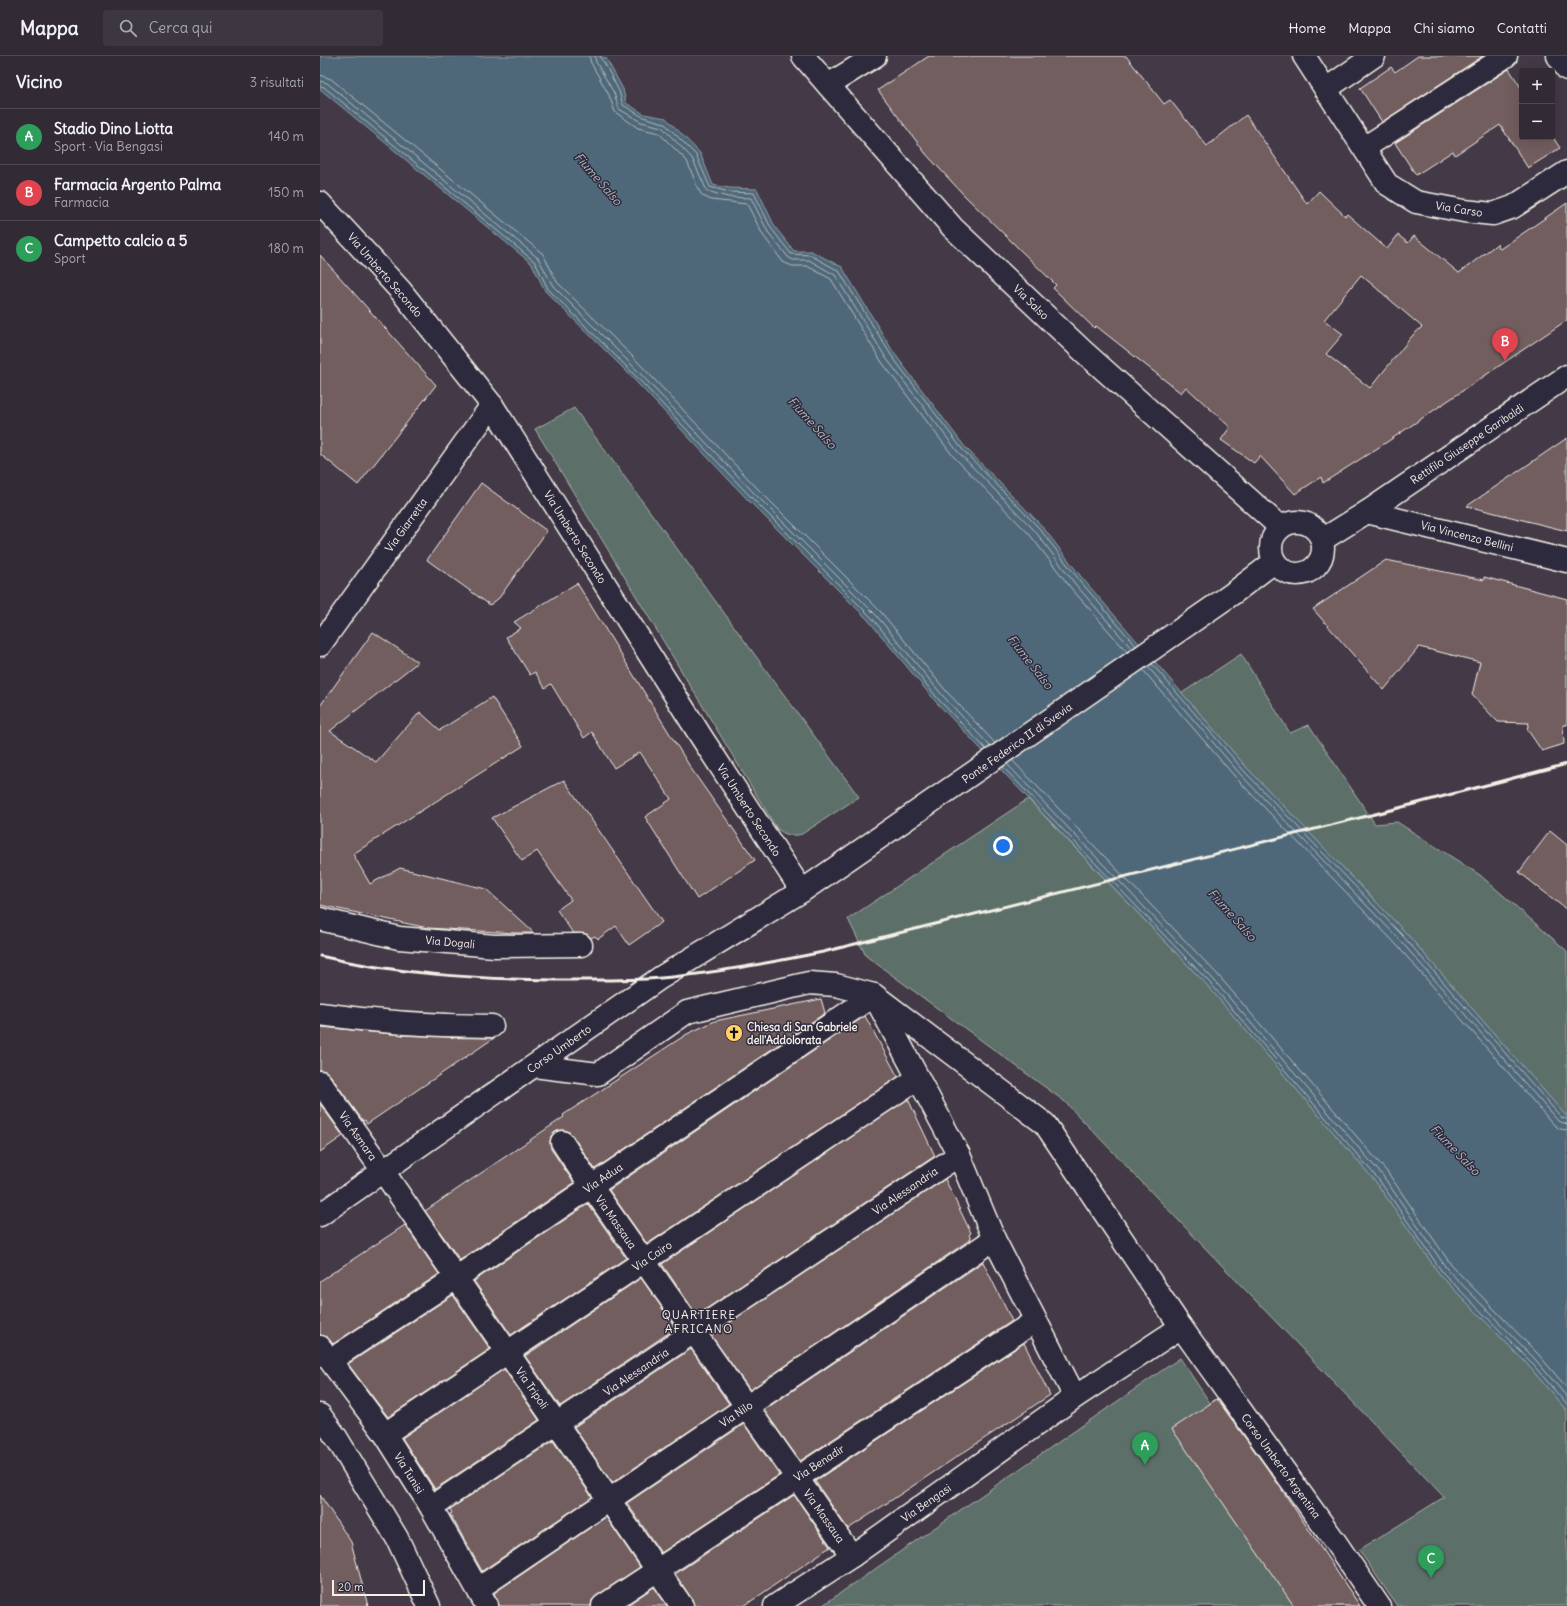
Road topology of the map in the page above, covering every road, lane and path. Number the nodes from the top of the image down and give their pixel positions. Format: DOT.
graph roads {
  1 [pos="804,56"];
  2 [pos="875,56"];
  3 [pos="1304,56"];
  4 [pos="1374,56"];
  5 [pos="1506,56"];
  6 [pos="1558,56"];
  7 [pos="1567,69"];
  8 [pos="828,85"];
  9 [pos="1326,89"];
  10 [pos="1364,148"];
  11 [pos="1567,172"];
  12 [pos="320,203"];
  13 [pos="1567,376"];
  14 [pos="492,405"];
  15 [pos="1367,512"];
  16 [pos="1280,527"];
  17 [pos="1322,540"];
  18 [pos="1567,561"];
  19 [pos="1274,562"];
  20 [pos="320,645"];
  21 [pos="802,891"];
  22 [pos="320,919"];
  23 [pos="581,945"];
  24 [pos="874,995"];
  25 [pos="320,1014"];
  26 [pos="492,1026"];
  27 [pos="534,1066"];
  28 [pos="918,1078"];
  29 [pos="320,1082"];
  30 [pos="562,1142"];
  31 [pos="959,1155"];
  32 [pos="383,1171"];
  33 [pos="590,1186"];
  34 [pos="320,1215"];
  35 [pos="994,1239"];
  36 [pos="644,1261"];
  37 [pos="456,1278"];
  38 [pos="1035,1321"];
  39 [pos="1181,1327"];
  40 [pos="694,1332"];
  41 [pos="508,1353"];
  42 [pos="325,1354"];
  43 [pos="1075,1397"];
  44 [pos="747,1406"];
  45 [pos="320,1415"];
  46 [pos="557,1424"];
  47 [pos="385,1434"];
  48 [pos="797,1478"];
  49 [pos="609,1500"];
  50 [pos="431,1507"];
  51 [pos="852,1556"];
  52 [pos="657,1570"];
  53 [pos="483,1598"];
  54 [pos="429,1606"];
  55 [pos="603,1606"];
  56 [pos="682,1606"];
  57 [pos="775,1606"];
  58 [pos="1379,1606"];
  1 -- 8 [label="street, Via Salso"];
  2 -- 8 [label="street"];
  3 -- 9 [label="street, Via Carso"];
  4 -- 9 [label="street"];
  5 -- 10 [label="street"];
  6 -- 7 [label="street"];
  8 -- 16 [label="street, Via Salso"];
  9 -- 10 [label="street, Via Carso"];
  10 -- 11 [label="street, Via Carso"];
  12 -- 14 [label="street, Via Umberto Secondo"];
  13 -- 15 [label="street, Rettifilo Giuseppe Garibaldi"];
  14 -- 20 [label="street, Via Giarretta"];
  14 -- 21 [label="street, Via Umberto Secondo"];
  15 -- 17 [label="street, Rettifilo Giuseppe Garibaldi"];
  15 -- 18 [label="street, Via Vincenzo Bellini"];
  16 -- 17 [label="street"];
  16 -- 19 [label="street"];
  17 -- 19 [label="street"];
  19 -- 21 [label="street, Ponte Federico II di Svevia"];
  21 -- 27 [label="street, Corso Umberto"];
  22 -- 23 [label="street, Via Dogali"];
  24 -- 27 [label="street"];
  24 -- 28 [label="street"];
  24 -- 33 [label="street, Via Adua"];
  24 -- 39 [label="street, Corso Umberto Argentina"];
  25 -- 26 [label="street"];
  27 -- 32 [label="street, Corso Umberto"];
  28 -- 31 [label="street"];
  28 -- 36 [label="street, Via Cairo"];
  29 -- 32 [label="street, Via Asmara"];
  30 -- 33 [label="street, Via Massaua"];
  31 -- 35 [label="street"];
  31 -- 40 [label="street, Via Alessandria"];
  32 -- 34 [label="street, Corso Umberto"];
  32 -- 37 [label="street, Via Tripoli"];
  33 -- 36 [label="street, Via Massaua"];
  33 -- 37 [label="street, Via Adua"];
  35 -- 38 [label="street"];
  35 -- 44 [label="street, Via Nilo"];
  36 -- 40 [label="street, Via Massaua"];
  36 -- 41 [label="street, Via Cairo"];
  37 -- 41 [label="street, Via Tripoli"];
  37 -- 42 [label="street, Via Adua"];
  38 -- 43 [label="street"];
  38 -- 48 [label="street, Via Benadir"];
  39 -- 43 [label="street, Via Bengasi"];
  39 -- 58 [label="street, Corso Umberto Argentina"];
  40 -- 44 [label="street, Via Massaua"];
  40 -- 46 [label="street, Via Alessandria"];
  41 -- 46 [label="street, Via Tripoli"];
  41 -- 47 [label="street, Via Cairo"];
  42 -- 47 [label="street, Via Tunisi"];
  43 -- 51 [label="street, Via Bengasi"];
  44 -- 48 [label="street, Via Massaua"];
  44 -- 49 [label="street, Via Nilo"];
  45 -- 54 [label="street"];
  46 -- 49 [label="street, Via Tripoli"];
  46 -- 50 [label="street, Via Alessandria"];
  47 -- 50 [label="street, Via Tunisi"];
  48 -- 51 [label="street, Via Massaua"];
  48 -- 52 [label="street, Via Benadir"];
  49 -- 52 [label="street, Via Tripoli"];
  49 -- 53 [label="street, Via Nilo"];
  50 -- 53 [label="street, Via Tunisi"];
  51 -- 57 [label="street, Via Bengasi"];
  52 -- 55 [label="street, Via Benadir"];
  52 -- 56 [label="street, Via Tripoli"];
}
